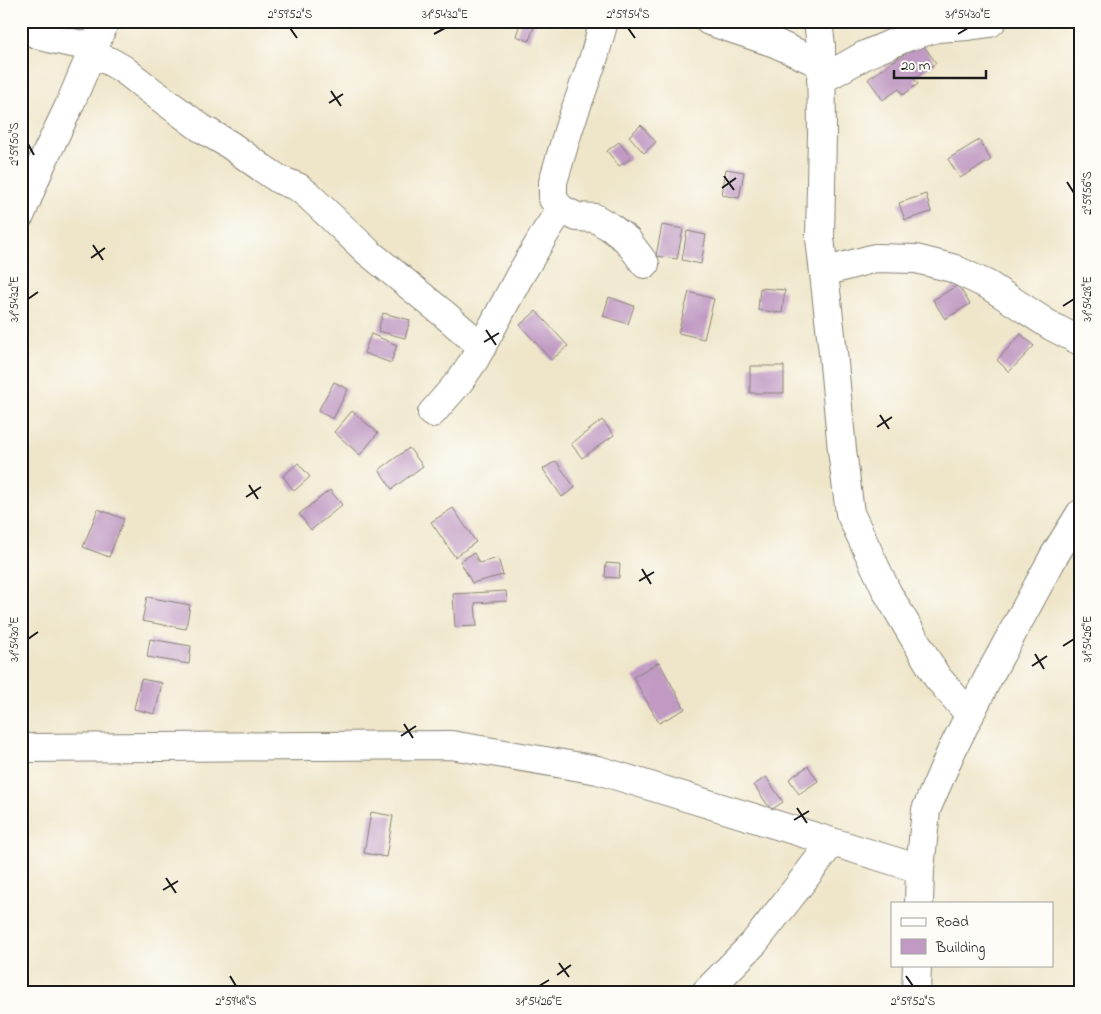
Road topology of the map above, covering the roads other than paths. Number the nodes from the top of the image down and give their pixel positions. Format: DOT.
graph roads {
  1 [pos="104,21"];
  2 [pos="604,21"];
  3 [pos="709,21"];
  4 [pos="818,21"];
  5 [pos="992,21"];
  6 [pos="21,26"];
  7 [pos="92,50"];
  8 [pos="821,72"];
  9 [pos="561,209"];
  10 [pos="21,214"];
  11 [pos="645,264"];
  12 [pos="824,272"];
  13 [pos="1080,341"];
  14 [pos="482,347"];
  15 [pos="432,413"];
  16 [pos="1080,514"];
  17 [pos="970,714"];
  18 [pos="21,748"];
  19 [pos="832,842"];
  20 [pos="920,869"];
  21 [pos="919,902"];
  22 [pos="917,966"];
  23 [pos="705,993"];
  24 [pos="916,993"];
  1 -- 7 [label="street"];
  2 -- 9 [label="street"];
  3 -- 8 [label="street"];
  4 -- 8 [label="street"];
  5 -- 8 [label="street"];
  6 -- 7 [label="street"];
  7 -- 10 [label="street"];
  7 -- 14 [label="street"];
  8 -- 12 [label="street"];
  9 -- 11 [label="street"];
  9 -- 14 [label="street"];
  12 -- 13 [label="street"];
  12 -- 17 [label="street"];
  14 -- 15 [label="street"];
  16 -- 17 [label="street"];
  17 -- 20 [label="street"];
  18 -- 19 [label="street"];
  19 -- 20 [label="street"];
  19 -- 23 [label="street"];
  20 -- 21 [label="street"];
  22 -- 24 [label="street"];
}
